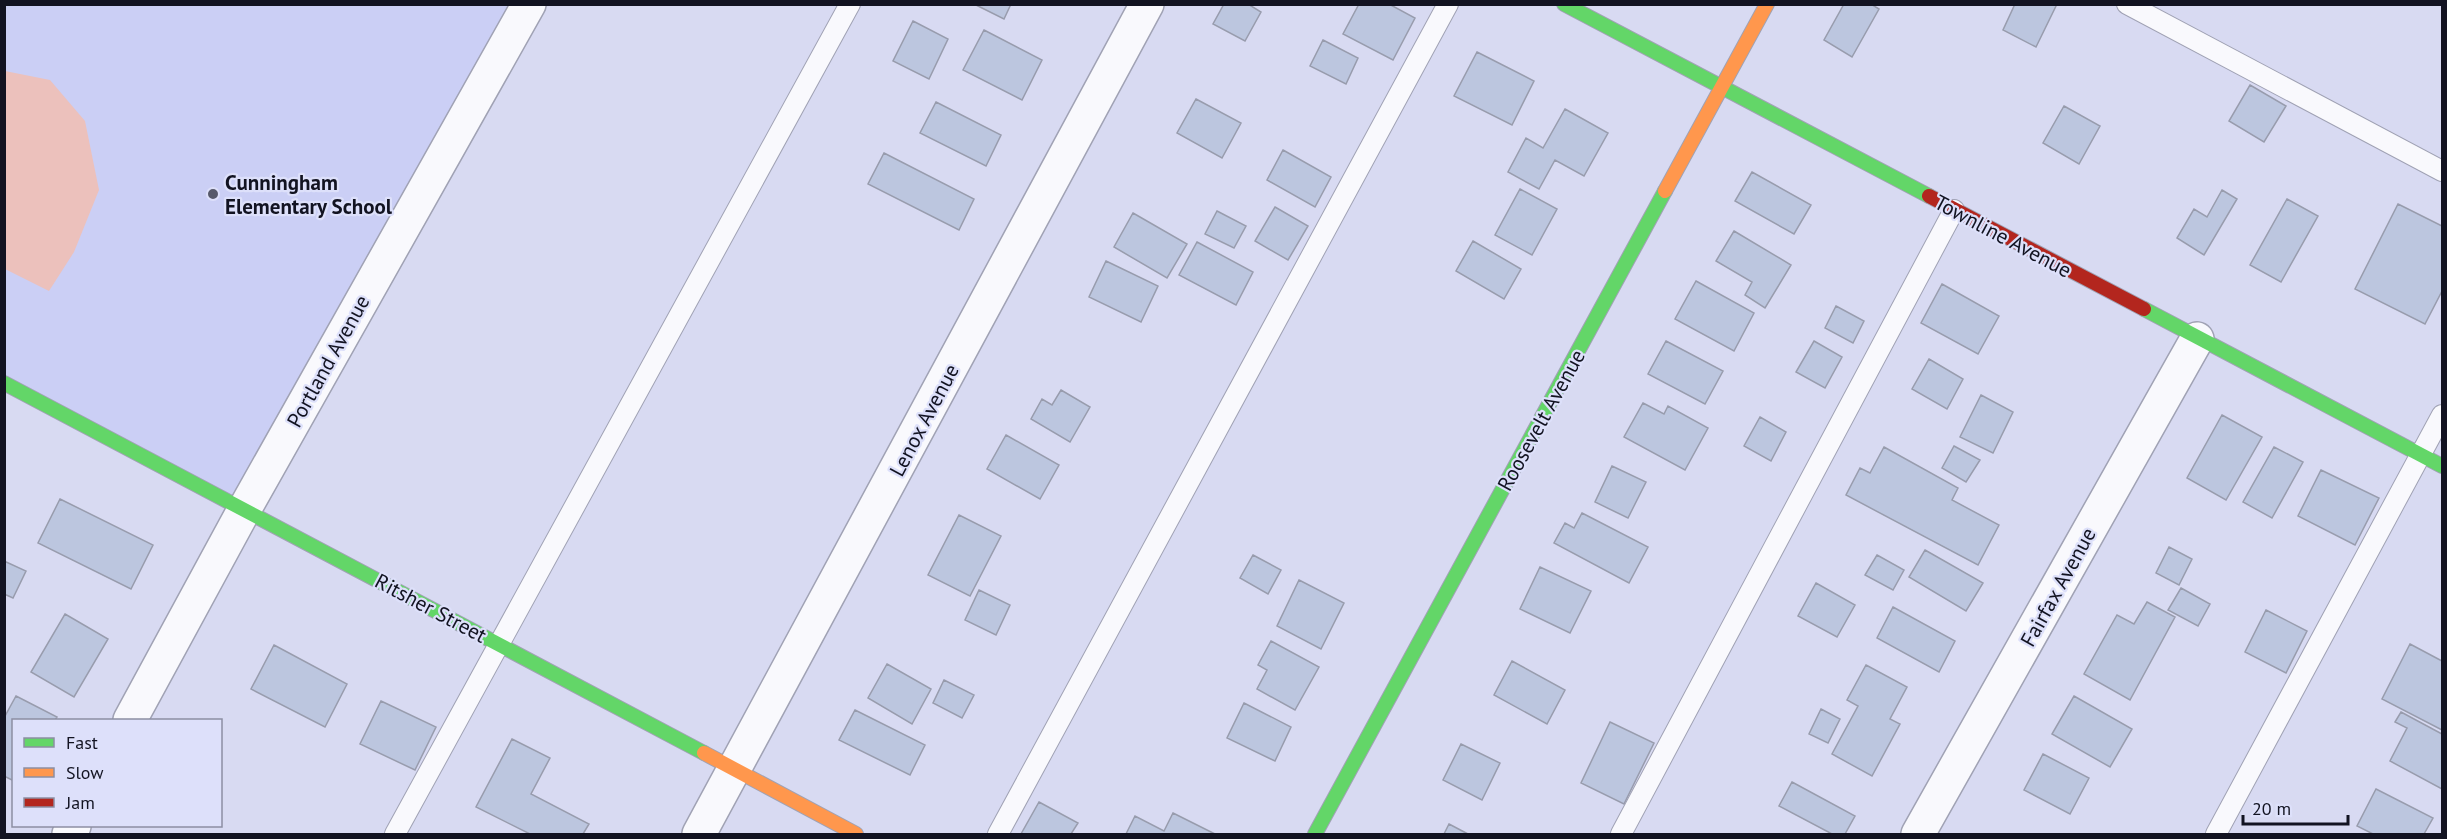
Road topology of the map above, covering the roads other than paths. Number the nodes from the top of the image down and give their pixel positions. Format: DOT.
graph roads {
  1 [pos="529,4"];
  2 [pos="850,4"];
  3 [pos="1148,4"];
  4 [pos="1448,4"];
  5 [pos="1564,4"];
  6 [pos="1767,4"];
  7 [pos="2127,4"];
  8 [pos="1723,88"];
  9 [pos="2442,171"];
  10 [pos="1954,210"];
  11 [pos="2197,339"];
  12 [pos="4,383"];
  13 [pos="2442,415"];
  14 [pos="2421,455"];
  15 [pos="2442,466"];
  16 [pos="244,510"];
  17 [pos="500,644"];
  18 [pos="131,719"];
  19 [pos="735,770"];
  20 [pos="395,834"];
  21 [pos="699,834"];
  22 [pos="856,834"];
  23 [pos="998,834"];
  24 [pos="1315,834"];
  25 [pos="1621,834"];
  26 [pos="1918,834"];
  27 [pos="2216,834"];
  1 -- 16 [label="street, Portland Avenue"];
  2 -- 17 [label="lane"];
  3 -- 19 [label="street, Lenox Avenue"];
  4 -- 23 [label="lane"];
  5 -- 8 [label="street, Townline Avenue"];
  6 -- 8 [label="street, Roosevelt Avenue"];
  7 -- 9 [label="lane"];
  8 -- 10 [label="street, Townline Avenue"];
  8 -- 24 [label="street, Roosevelt Avenue"];
  10 -- 11 [label="street, Townline Avenue"];
  10 -- 25 [label="lane"];
  11 -- 14 [label="street, Townline Avenue"];
  11 -- 26 [label="street, Fairfax Avenue"];
  12 -- 16 [label="street, Ritsher Street"];
  13 -- 14 [label="lane"];
  14 -- 15 [label="street, Townline Avenue"];
  14 -- 27 [label="lane"];
  16 -- 17 [label="street, Ritsher Street"];
  16 -- 18 [label="street, Portland Avenue"];
  17 -- 19 [label="street, Ritsher Street"];
  17 -- 20 [label="lane"];
  19 -- 21 [label="street, Lenox Avenue"];
  19 -- 22 [label="street, Ritsher Street"];
}
